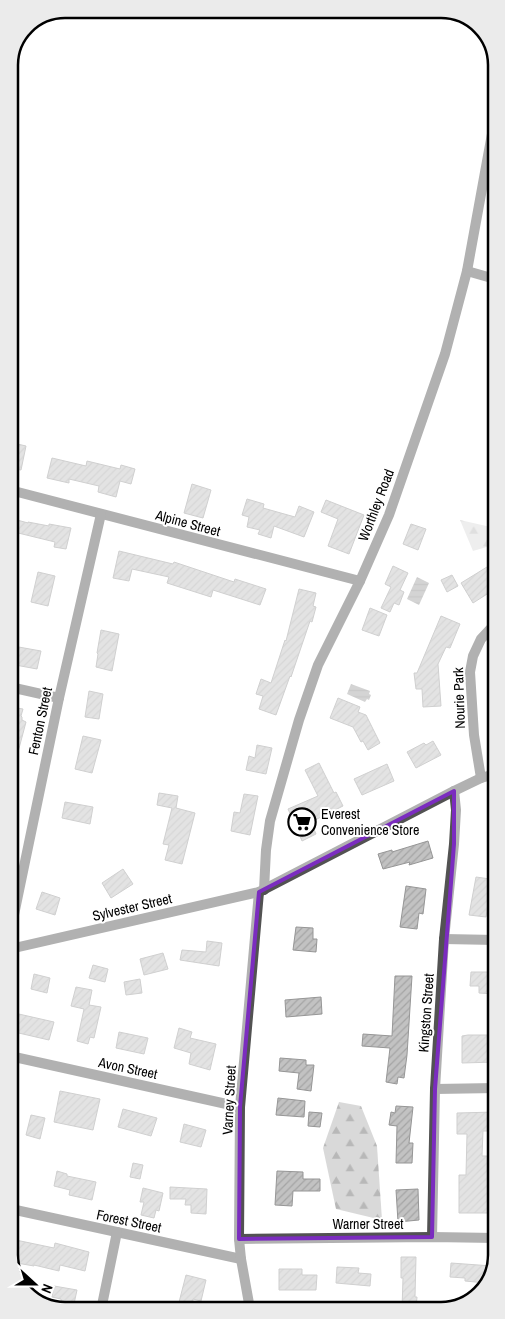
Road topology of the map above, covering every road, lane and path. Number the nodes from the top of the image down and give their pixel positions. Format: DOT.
graph roads {
  1 [pos="488,156"];
  2 [pos="467,271"];
  3 [pos="488,277"];
  4 [pos="18,492"];
  5 [pos="101,514"];
  6 [pos="360,582"];
  7 [pos="488,631"];
  8 [pos="18,689"];
  9 [pos="59,698"];
  10 [pos="488,776"];
  11 [pos="481,778"];
  12 [pos="454,791"];
  13 [pos="262,891"];
  14 [pos="18,895"];
  15 [pos="444,939"];
  16 [pos="488,940"];
  17 [pos="18,948"];
  18 [pos="18,1058"];
  19 [pos="435,1088"];
  20 [pos="488,1088"];
  21 [pos="240,1107"];
  22 [pos="18,1211"];
  23 [pos="117,1232"];
  24 [pos="432,1237"];
  25 [pos="488,1238"];
  26 [pos="239,1239"];
  27 [pos="241,1259"];
  28 [pos="103,1301"];
  29 [pos="249,1301"];
  1 -- 2 [label="street, Worthley Road"];
  2 -- 3 [label="street"];
  2 -- 6 [label="street, Worthley Road"];
  4 -- 5 [label="street, Alpine Street"];
  5 -- 6 [label="street, Alpine Street"];
  5 -- 9 [label="street, Fenton Street"];
  6 -- 13 [label="street, Worthley Road"];
  7 -- 11 [label="street, Nourie Park"];
  8 -- 9 [label="street"];
  9 -- 14 [label="street, Fenton Street"];
  10 -- 11 [label="street, Sylvester Street"];
  11 -- 12 [label="street, Sylvester Street"];
  12 -- 13 [label="street, Sylvester Street"];
  12 -- 15 [label="street, Kingston Street"];
  13 -- 17 [label="street, Sylvester Street"];
  13 -- 21 [label="street, Varney Street"];
  15 -- 16 [label="street"];
  15 -- 19 [label="street, Kingston Street"];
  18 -- 21 [label="street, Avon Street"];
  19 -- 20 [label="street"];
  19 -- 24 [label="street, Kingston Street"];
  21 -- 26 [label="street, Varney Street"];
  22 -- 23 [label="street, Forest Street"];
  23 -- 27 [label="street, Forest Street"];
  23 -- 28 [label="street"];
  24 -- 25 [label="street, Warner Street"];
  24 -- 26 [label="street, Warner Street"];
  26 -- 27 [label="street, Varney Street"];
  27 -- 29 [label="street, Varney Street"];
}
